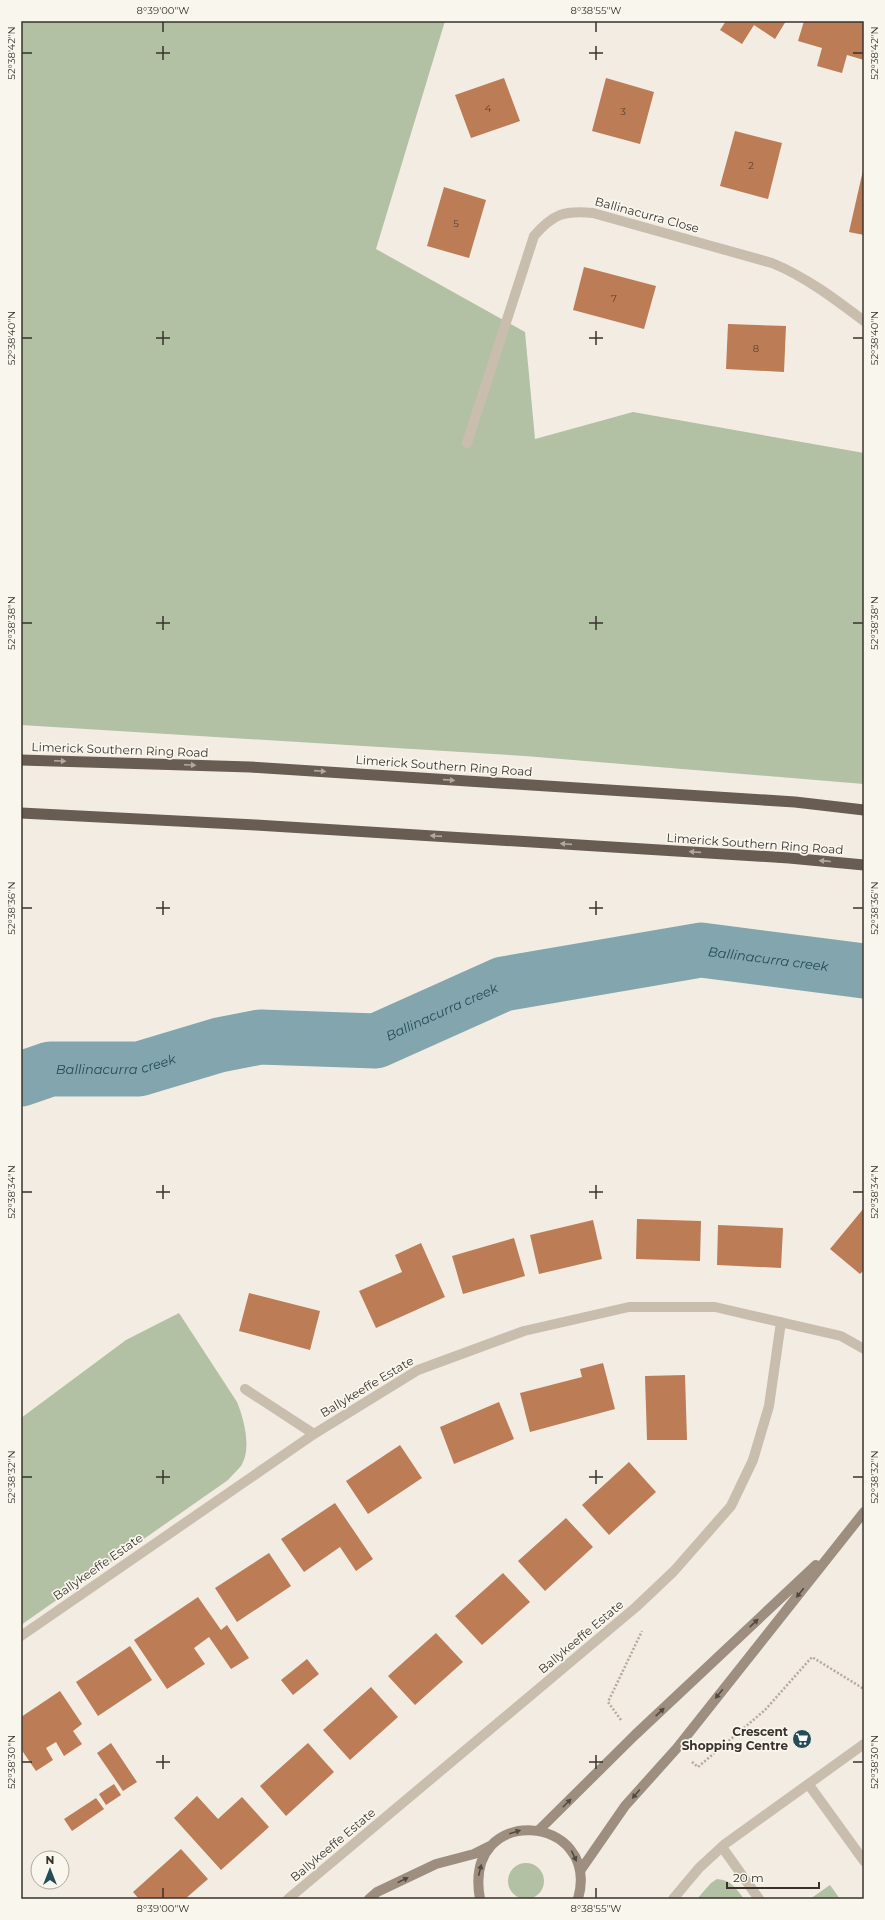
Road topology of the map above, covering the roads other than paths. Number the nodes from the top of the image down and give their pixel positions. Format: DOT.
graph roads {
  1 [pos="864,321"];
  2 [pos="467,443"];
  3 [pos="21,760"];
  4 [pos="864,810"];
  5 [pos="21,813"];
  6 [pos="864,865"];
  7 [pos="781,1322"];
  8 [pos="864,1349"];
  9 [pos="245,1389"];
  10 [pos="314,1434"];
  11 [pos="864,1512"];
  12 [pos="842,1540"];
  13 [pos="21,1636"];
  14 [pos="864,1744"];
  15 [pos="809,1785"];
  16 [pos="539,1830"];
  17 [pos="494,1844"];
  18 [pos="722,1847"];
  19 [pos="864,1861"];
  20 [pos="580,1871"];
  21 [pos="288,1899"];
  22 [pos="369,1899"];
  23 [pos="480,1899"];
  24 [pos="578,1899"];
  25 [pos="674,1899"];
  26 [pos="759,1899"];
  1 -- 2 [label="street, Ballinacurra Close"];
  3 -- 4 [label="highway, Limerick Southern Ring Road, one-way"];
  6 -- 5 [label="highway, Limerick Southern Ring Road, one-way"];
  7 -- 8 [label="street, Ballykeeffe Estate"];
  7 -- 10 [label="street, Ballykeeffe Estate"];
  7 -- 21 [label="street, Ballykeeffe Estate"];
  9 -- 10 [label="street"];
  10 -- 13 [label="street, Ballykeeffe Estate"];
  11 -- 12 [label="main road"];
  16 -- 12 [label="main road, one-way"];
  12 -- 20 [label="main road, one-way"];
  14 -- 15 [label="street"];
  15 -- 18 [label="street"];
  15 -- 19 [label="street"];
  17 -- 16 [label="main road, one-way"];
  16 -- 20 [label="main road, one-way"];
  22 -- 17 [label="main road, one-way"];
  23 -- 17 [label="main road, one-way"];
  18 -- 25 [label="street"];
  18 -- 26 [label="street"];
  20 -- 24 [label="main road"];
}
